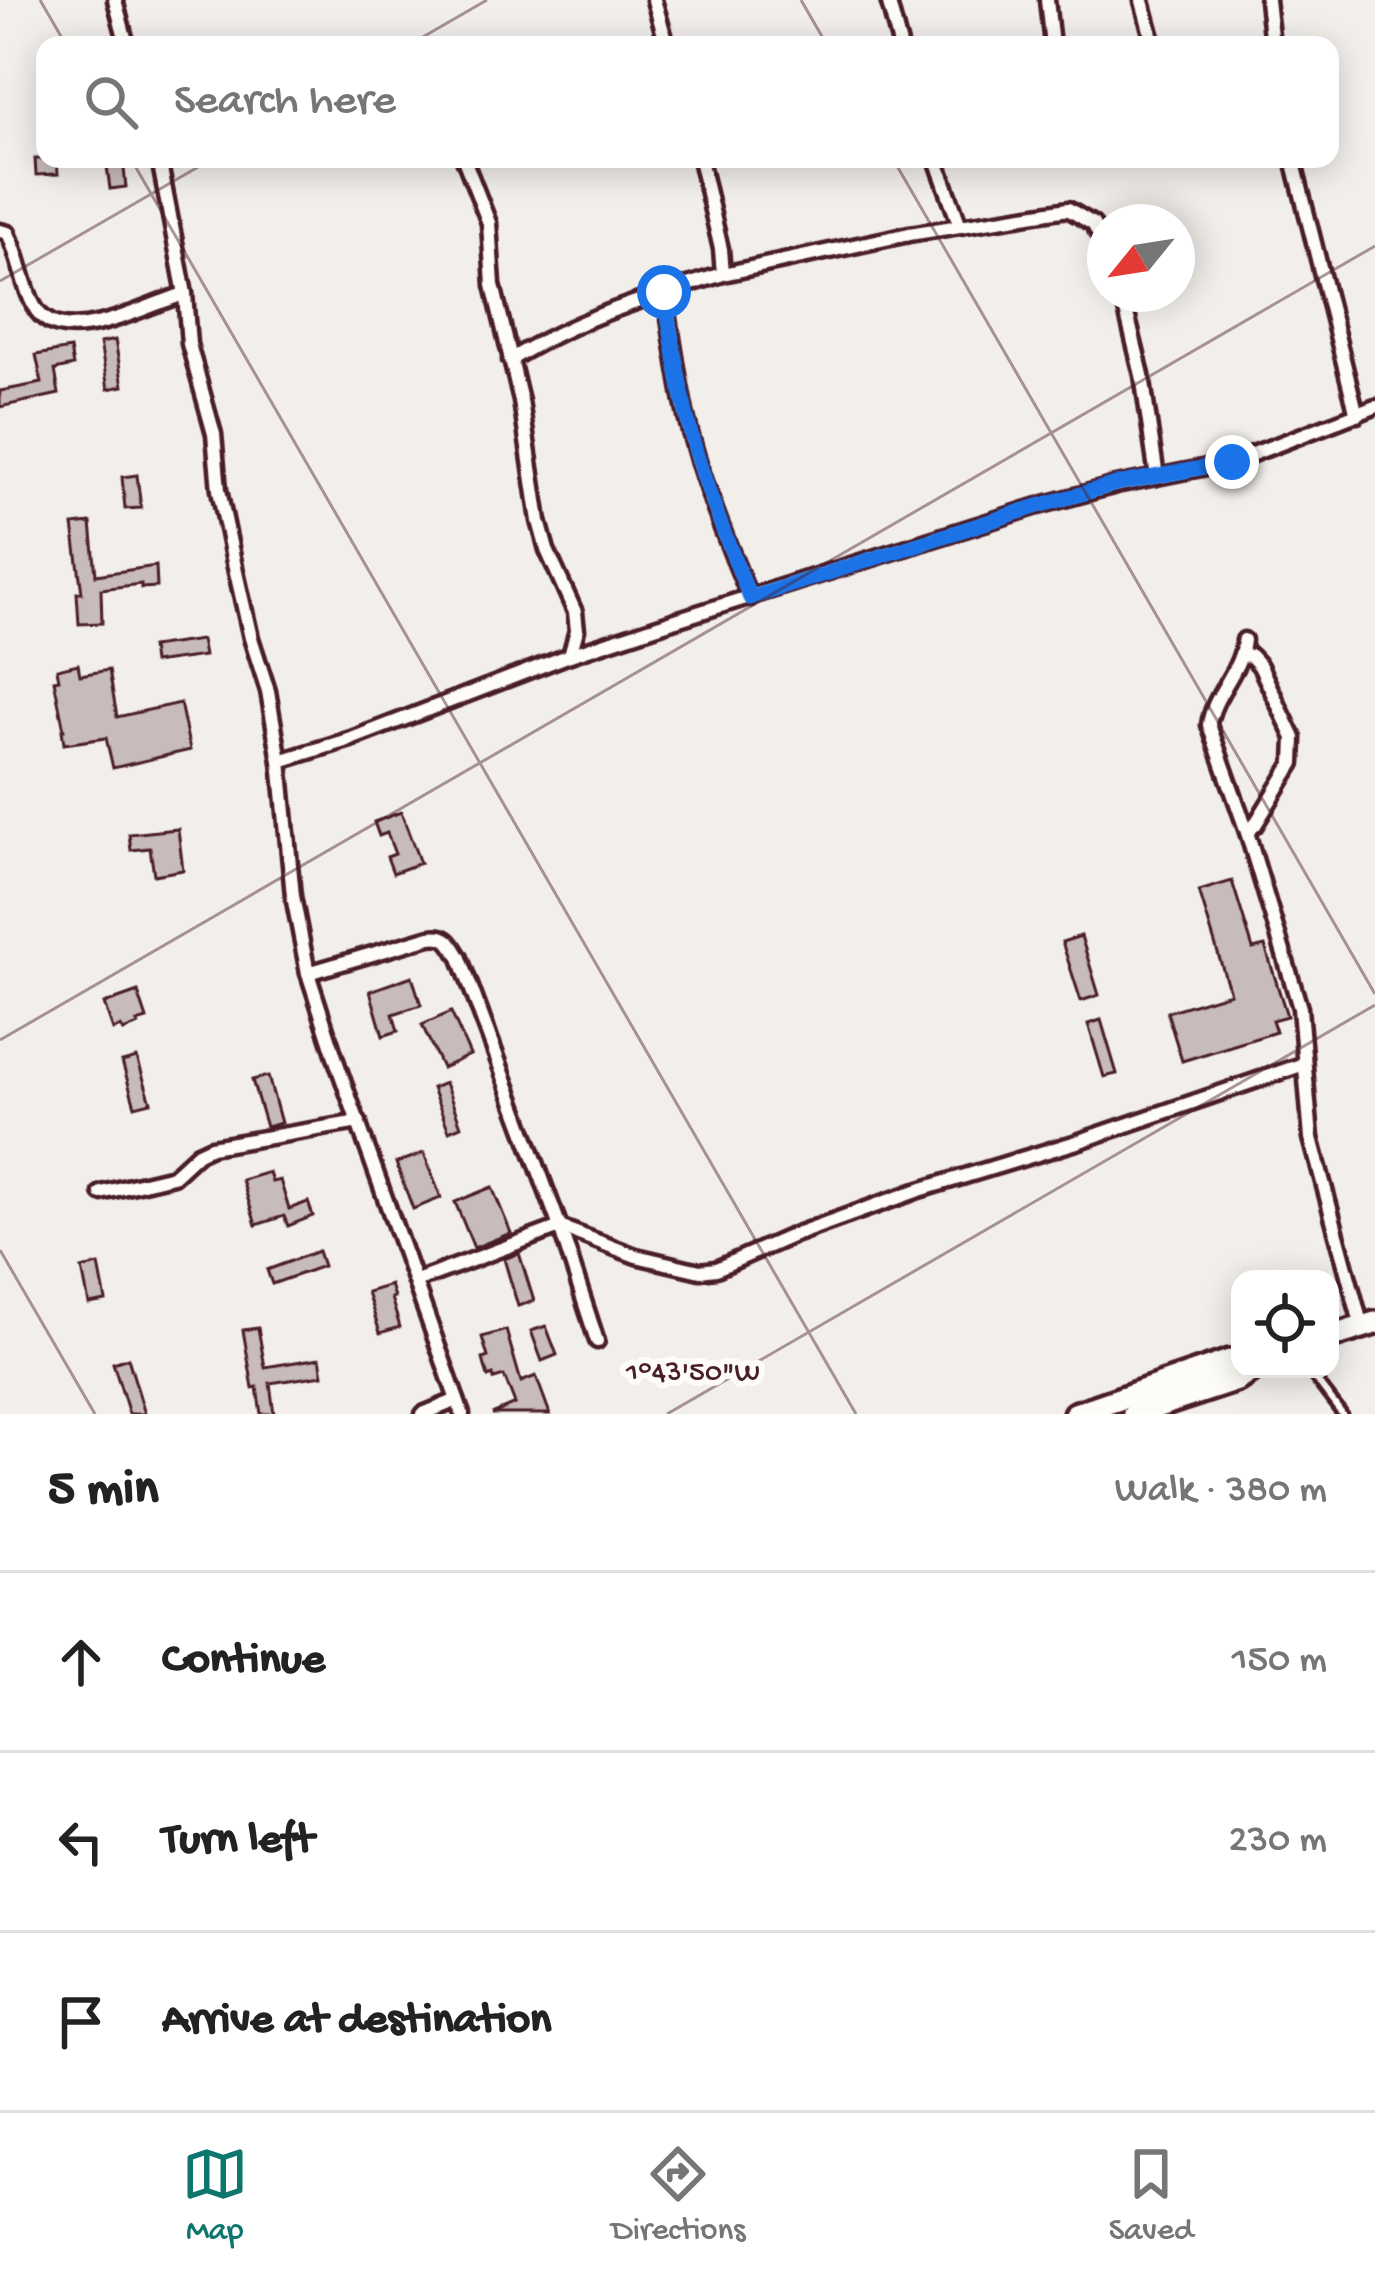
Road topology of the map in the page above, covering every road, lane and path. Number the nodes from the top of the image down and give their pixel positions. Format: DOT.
graph roads {
  1 [pos="116,0"];
  2 [pos="654,0"];
  3 [pos="888,0"];
  4 [pos="1047,0"];
  5 [pos="1267,0"];
  6 [pos="1142,2"];
  7 [pos="125,36"];
  8 [pos="665,36"];
  9 [pos="898,36"];
  10 [pos="1051,36"];
  11 [pos="1151,36"];
  12 [pos="1271,36"];
  13 [pos="161,168"];
  14 [pos="468,168"];
  15 [pos="702,168"];
  16 [pos="939,168"];
  17 [pos="1295,168"];
  18 [pos="1087,220"];
  19 [pos="960,226"];
  20 [pos="0,231"];
  21 [pos="723,274"];
  22 [pos="664,292"];
  23 [pos="185,294"];
  24 [pos="1126,312"];
  25 [pos="510,359"];
  26 [pos="1375,407"];
  27 [pos="1357,415"];
  28 [pos="1157,477"];
  29 [pos="750,598"];
  30 [pos="571,656"];
  31 [pos="280,761"];
  32 [pos="1246,832"];
  33 [pos="308,973"];
  34 [pos="1304,1064"];
  35 [pos="358,1122"];
  36 [pos="101,1193"];
  37 [pos="560,1227"];
  38 [pos="416,1281"];
  39 [pos="1368,1325"];
  40 [pos="1339,1334"];
  41 [pos="597,1340"];
  42 [pos="1231,1361"];
  43 [pos="1240,1378"];
  44 [pos="1315,1378"];
  45 [pos="460,1407"];
  46 [pos="1160,1410"];
  47 [pos="423,1414"];
  48 [pos="1075,1414"];
  49 [pos="1134,1414"];
  50 [pos="1342,1414"];
  1 -- 7 [label="street"];
  2 -- 8 [label="street"];
  3 -- 9 [label="street"];
  4 -- 10 [label="street"];
  5 -- 12 [label="street"];
  6 -- 11 [label="street"];
  13 -- 23 [label="street"];
  14 -- 25 [label="street"];
  15 -- 21 [label="street"];
  16 -- 19 [label="street"];
  17 -- 27 [label="street"];
  18 -- 19 [label="street"];
  19 -- 21 [label="street"];
  20 -- 23 [label="street"];
  21 -- 22 [label="street"];
  22 -- 25 [label="street"];
  22 -- 29 [label="street"];
  23 -- 31 [label="street"];
  24 -- 28 [label="street"];
  25 -- 30 [label="street"];
  26 -- 27 [label="street"];
  27 -- 28 [label="street"];
  28 -- 29 [label="street"];
  29 -- 30 [label="street"];
  30 -- 31 [label="street"];
  31 -- 33 [label="street"];
  32 -- 32 [label="street"];
  32 -- 34 [label="street"];
  33 -- 35 [label="street"];
  33 -- 37 [label="street"];
  34 -- 37 [label="street"];
  34 -- 39 [label="street"];
  35 -- 36 [label="street"];
  35 -- 38 [label="street"];
  37 -- 38 [label="street"];
  37 -- 41 [label="street"];
  38 -- 45 [label="street"];
  39 -- 40 [label="highway"];
  42 -- 48 [label="highway"];
  43 -- 46 [label="highway"];
  44 -- 50 [label="lane"];
  45 -- 47 [label="street"];
  46 -- 49 [label="highway"];
}
